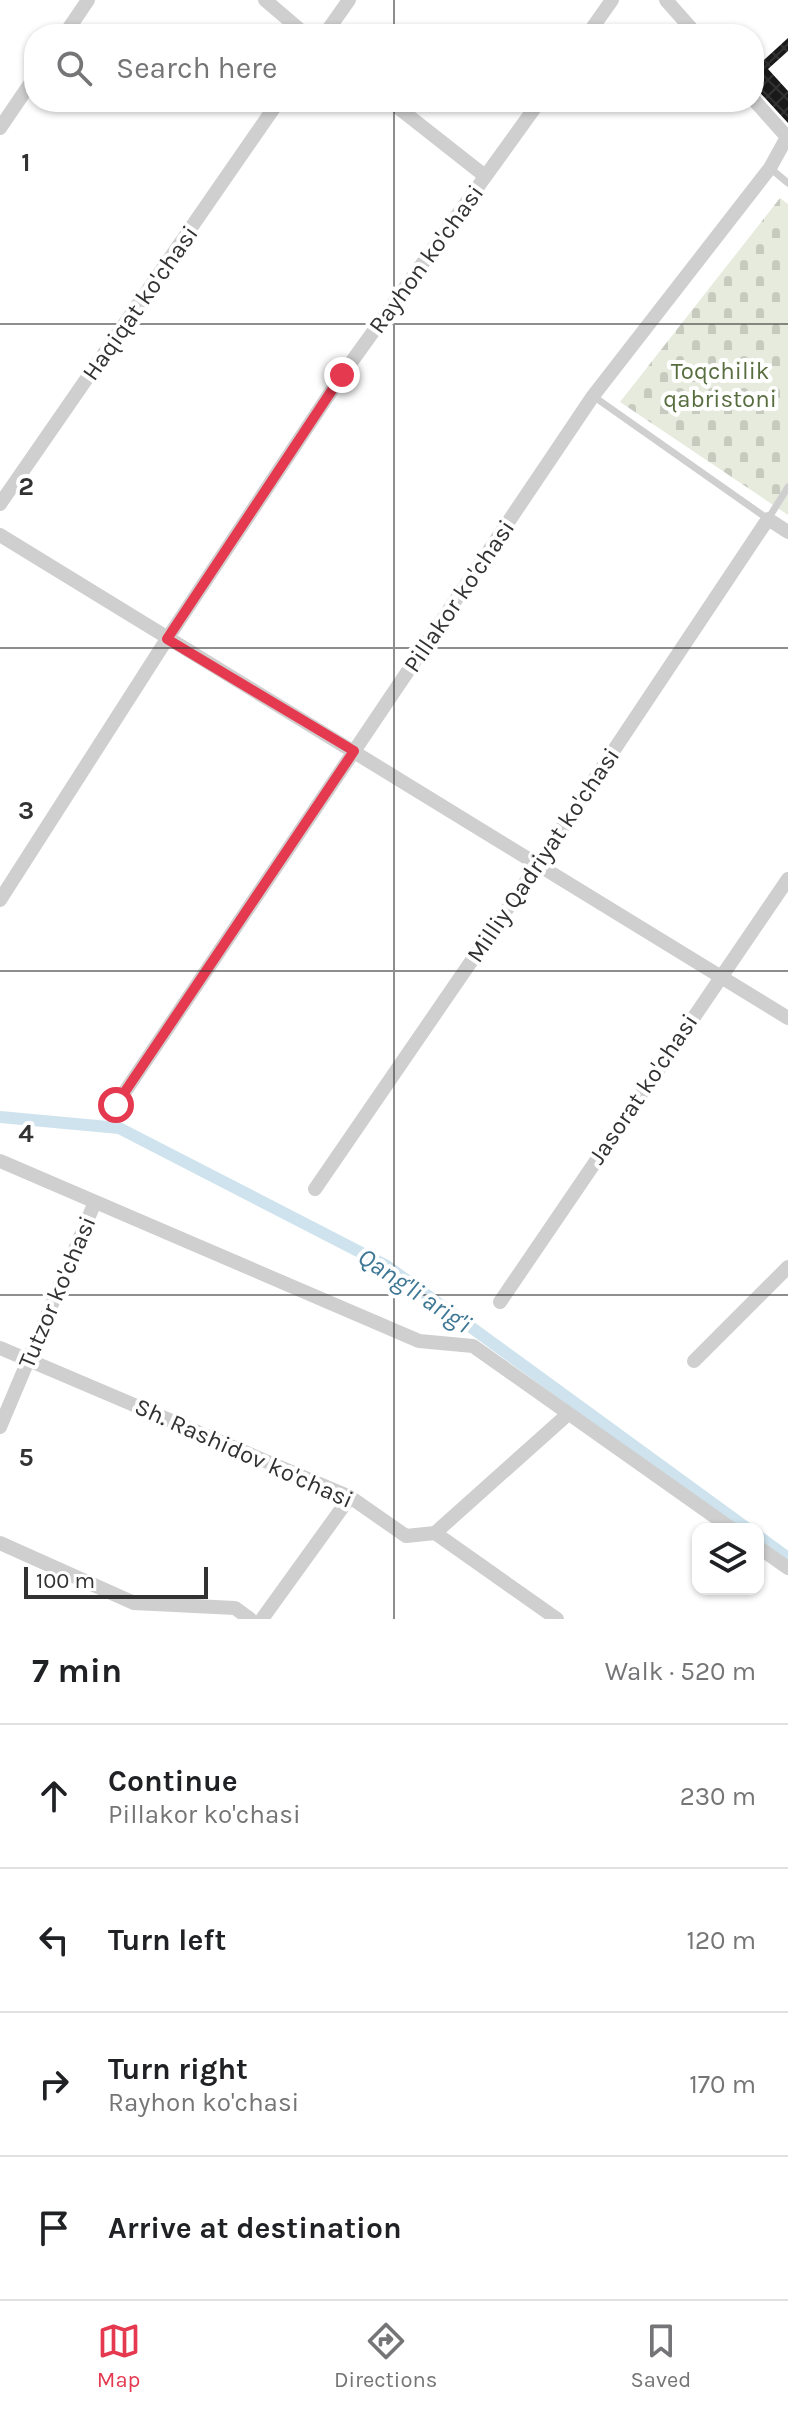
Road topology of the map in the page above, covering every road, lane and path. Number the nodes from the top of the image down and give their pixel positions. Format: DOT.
graph roads {
  1 [pos="88,0"];
  2 [pos="265,0"];
  3 [pos="349,0"];
  4 [pos="612,0"];
  5 [pos="666,0"];
  6 [pos="72,24"];
  7 [pos="293,24"];
  8 [pos="332,24"];
  9 [pos="595,24"];
  10 [pos="687,24"];
  11 [pos="24,93"];
  12 [pos="764,111"];
  13 [pos="271,112"];
  14 [pos="404,112"];
  15 [pos="532,112"];
  16 [pos="0,128"];
  17 [pos="770,168"];
  18 [pos="485,176"];
  19 [pos="788,183"];
  20 [pos="593,396"];
  21 [pos="788,487"];
  22 [pos="0,504"];
  23 [pos="768,519"];
  24 [pos="788,532"];
  25 [pos="0,535"];
  26 [pos="167,639"];
  27 [pos="354,751"];
  28 [pos="538,864"];
  29 [pos="788,879"];
  30 [pos="0,900"];
  31 [pos="720,975"];
  32 [pos="788,1018"];
  33 [pos="116,1105"];
  34 [pos="0,1161"];
  35 [pos="315,1189"];
  36 [pos="95,1202"];
  37 [pos="788,1267"];
  38 [pos="500,1302"];
  39 [pos="0,1348"];
  40 [pos="28,1360"];
  41 [pos="694,1361"];
  42 [pos="567,1415"];
  43 [pos="0,1427"];
  44 [pos="350,1497"];
  45 [pos="723,1523"];
  46 [pos="435,1533"];
  47 [pos="0,1543"];
  48 [pos="764,1551"];
  49 [pos="788,1568"];
  50 [pos="250,1619"];
  51 [pos="262,1619"];
  52 [pos="557,1619"];
  1 -- 6 [label="street"];
  2 -- 7 [label="street"];
  3 -- 8 [label="street"];
  4 -- 9 [label="street"];
  5 -- 10 [label="street"];
  11 -- 16 [label="street"];
  12 -- 17 [label="street, Pillakor ko'chasi"];
  13 -- 22 [label="street, Haqiqat ko'chasi"];
  14 -- 18 [label="street"];
  15 -- 18 [label="street, Rayhon ko'chasi"];
  17 -- 19 [label="lane"];
  17 -- 20 [label="street, Pillakor ko'chasi"];
  18 -- 26 [label="street, Rayhon ko'chasi"];
  20 -- 23 [label="lane"];
  20 -- 27 [label="street, Pillakor ko'chasi"];
  21 -- 23 [label="lane"];
  23 -- 24 [label="street"];
  23 -- 28 [label="street, Milliy Qadriyat ko'chasi"];
  25 -- 26 [label="street"];
  26 -- 27 [label="street"];
  26 -- 30 [label="street, Rayhon ko'chasi"];
  27 -- 28 [label="street"];
  27 -- 33 [label="street, Pillakor ko'chasi"];
  28 -- 31 [label="street"];
  28 -- 35 [label="street, Milliy Qadriyat ko'chasi"];
  29 -- 31 [label="street, Jasorat ko'chasi"];
  31 -- 32 [label="street"];
  31 -- 38 [label="street, Jasorat ko'chasi"];
  34 -- 36 [label="street"];
  36 -- 40 [label="street, Tutzor ko'chasi"];
  36 -- 42 [label="street"];
  37 -- 41 [label="street"];
  39 -- 40 [label="street, Sh. Rashidov ko'chasi"];
  40 -- 43 [label="street, Tutzor ko'chasi"];
  40 -- 44 [label="street, Sh. Rashidov ko'chasi"];
  42 -- 45 [label="street"];
  42 -- 46 [label="street"];
  44 -- 46 [label="street, Sh. Rashidov ko'chasi"];
  44 -- 51 [label="street"];
  46 -- 52 [label="street"];
  47 -- 50 [label="street"];
  48 -- 49 [label="street"];
}
